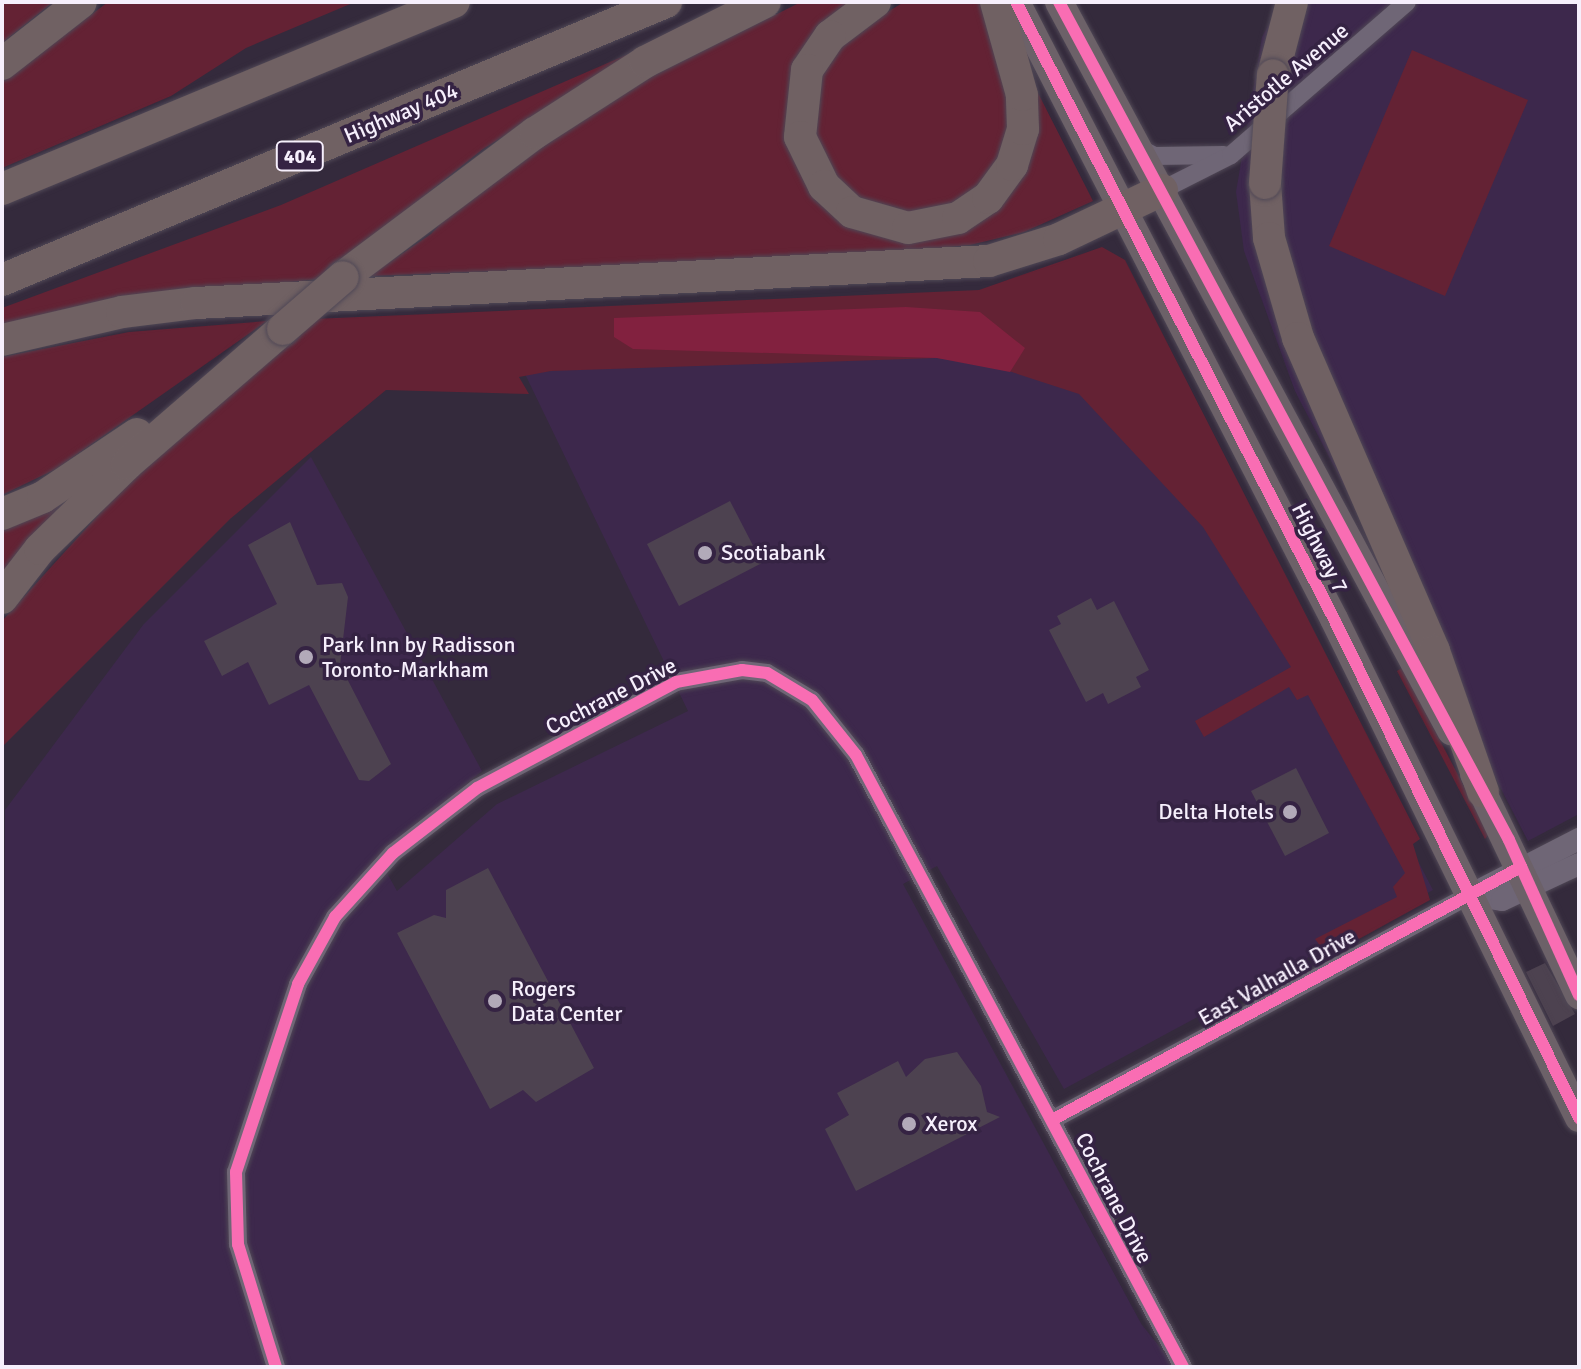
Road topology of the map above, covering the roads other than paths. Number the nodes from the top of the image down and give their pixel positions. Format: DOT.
graph roads {
  1 [pos="81,2"];
  2 [pos="454,2"];
  3 [pos="666,2"];
  4 [pos="765,2"];
  5 [pos="875,2"];
  6 [pos="996,2"];
  7 [pos="1016,2"];
  8 [pos="1059,2"];
  9 [pos="1292,2"];
  10 [pos="1407,2"];
  11 [pos="2,64"];
  12 [pos="1139,148"];
  13 [pos="1231,155"];
  14 [pos="2,189"];
  15 [pos="1162,190"];
  16 [pos="1122,207"];
  17 [pos="2,280"];
  18 [pos="283,329"];
  19 [pos="2,340"];
  20 [pos="2,514"];
  21 [pos="2,598"];
  22 [pos="1483,792"];
  23 [pos="1579,839"];
  24 [pos="1579,864"];
  25 [pos="1525,878"];
  26 [pos="1470,895"];
  27 [pos="1579,995"];
  28 [pos="1579,1118"];
  29 [pos="1052,1120"];
  30 [pos="276,1367"];
  31 [pos="1183,1367"];
  1 -- 11 [label="highway"];
  2 -- 14 [label="highway"];
  3 -- 17 [label="highway, Highway 404 / 404"];
  4 -- 18 [label="highway, bridge"];
  5 -- 6 [label="highway"];
  7 -- 16 [label="main road, Highway 7"];
  8 -- 12 [label="main road, Highway 7"];
  9 -- 22 [label="highway, bridge"];
  10 -- 13 [label="street, Aristotle Avenue"];
  12 -- 13 [label="street, Aristotle Avenue"];
  12 -- 15 [label="main road, Highway 7"];
  13 -- 15 [label="street, Aristotle Avenue"];
  15 -- 16 [label="highway"];
  15 -- 22 [label="main road, Highway 7"];
  16 -- 19 [label="highway"];
  16 -- 26 [label="main road, Highway 7"];
  18 -- 20 [label="highway"];
  18 -- 21 [label="highway"];
  22 -- 25 [label="main road, Highway 7"];
  23 -- 25 [label="street"];
  24 -- 25 [label="street"];
  25 -- 26 [label="street"];
  25 -- 27 [label="main road, Highway 7"];
  26 -- 28 [label="main road, Highway 7"];
  26 -- 29 [label="street, East Valhalla Drive"];
  29 -- 30 [label="street, Cochrane Drive"];
  29 -- 31 [label="street, Cochrane Drive"];
}
